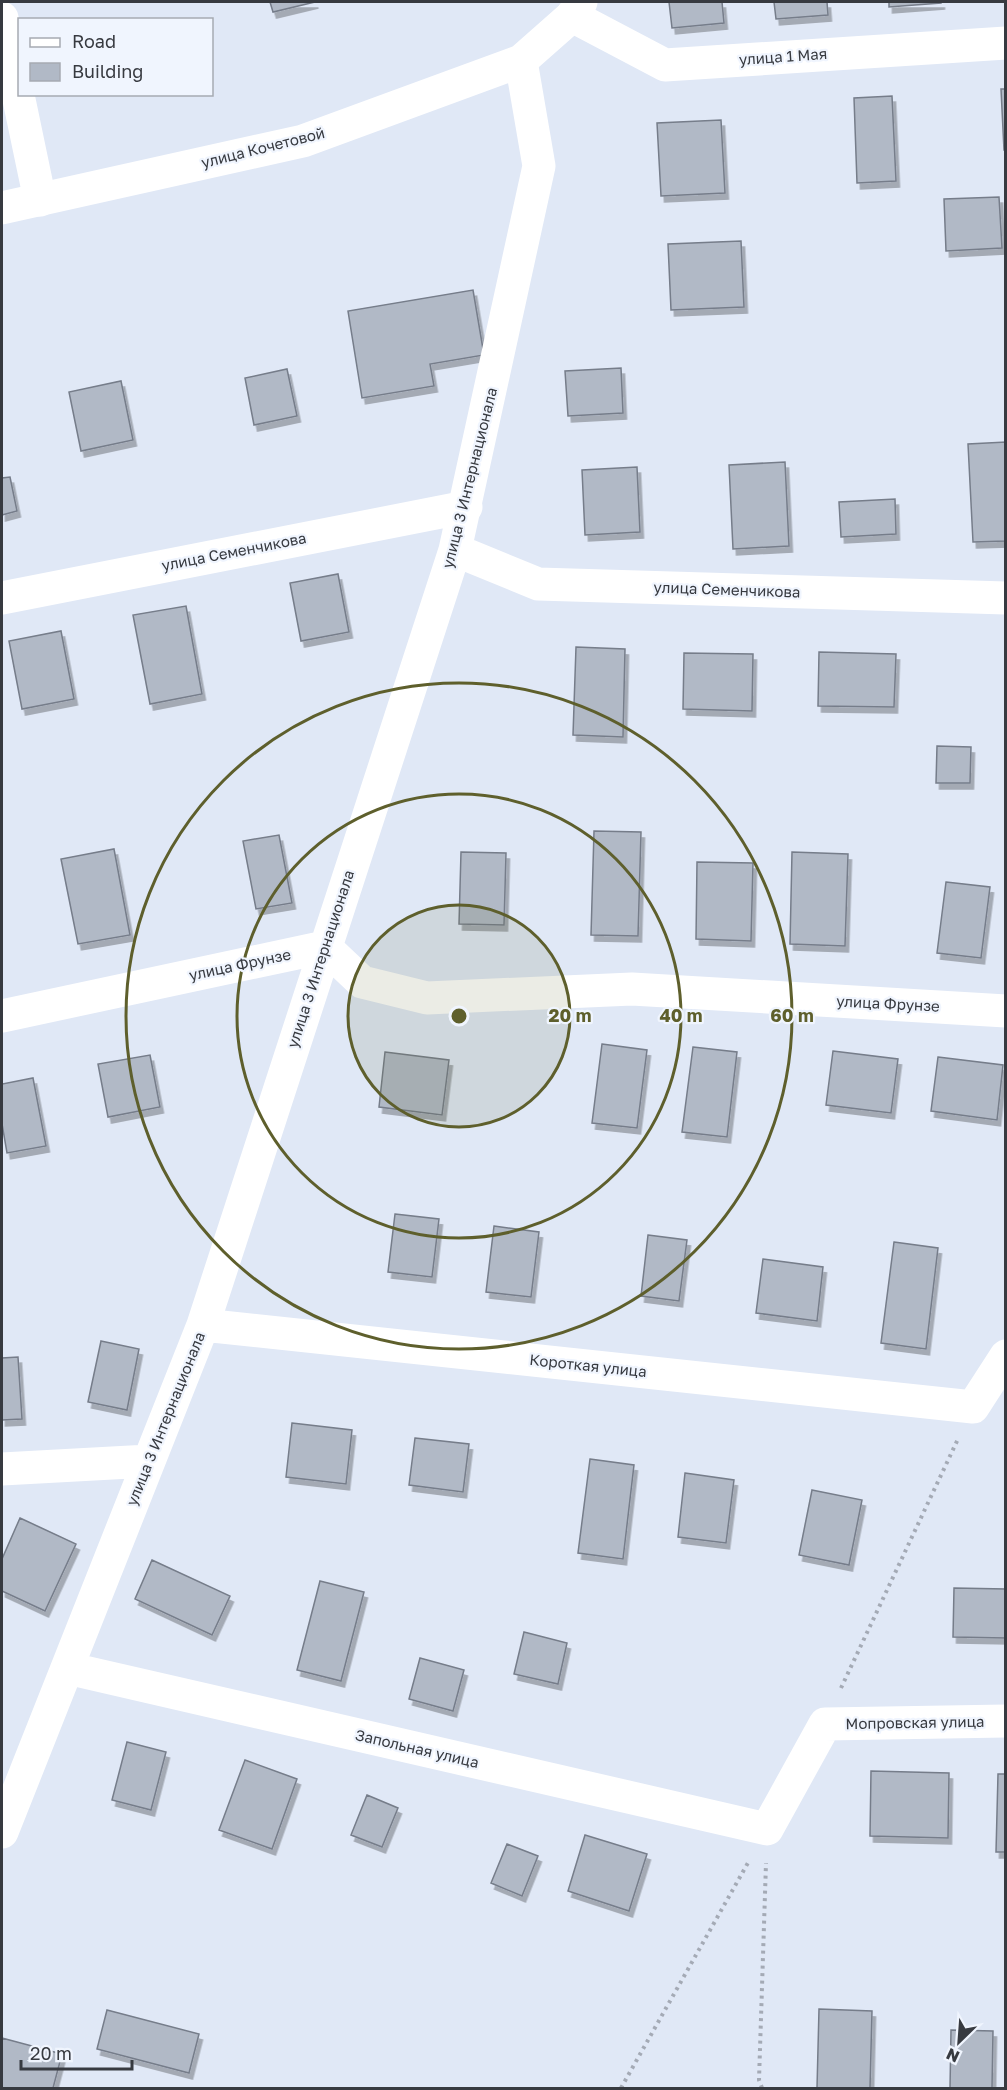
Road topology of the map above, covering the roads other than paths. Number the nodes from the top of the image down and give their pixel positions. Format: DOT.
graph roads {
  1 [pos="577,9"];
  2 [pos="2,18"];
  3 [pos="1005,43"];
  4 [pos="521,61"];
  5 [pos="18,95"];
  6 [pos="18,96"];
  7 [pos="40,200"];
  8 [pos="2,208"];
  9 [pos="466,507"];
  10 [pos="455,550"];
  11 [pos="2,598"];
  12 [pos="1005,598"];
  13 [pos="325,947"];
  14 [pos="1005,1011"];
  15 [pos="2,1016"];
  16 [pos="203,1325"];
  17 [pos="1005,1356"];
  18 [pos="149,1461"];
  19 [pos="2,1469"];
  20 [pos="67,1668"];
  21 [pos="1005,1721"];
  22 [pos="825,1724"];
  23 [pos="2,1832"];
  1 -- 3 [label="street, улица 1 Мая"];
  1 -- 4 [label="street, улица Кочетовой"];
  2 -- 5 [label="street"];
  4 -- 7 [label="street, улица Кочетовой"];
  4 -- 9 [label="street, улица 3 Интернационала"];
  6 -- 7 [label="street"];
  7 -- 8 [label="street, улица Кочетовой"];
  9 -- 10 [label="street, улица 3 Интернационала"];
  9 -- 11 [label="street, улица Семенчикова"];
  10 -- 12 [label="street, улица Семенчикова"];
  10 -- 13 [label="street, улица 3 Интернационала"];
  13 -- 14 [label="street, улица Фрунзе"];
  13 -- 15 [label="street, улица Фрунзе"];
  13 -- 16 [label="street, улица 3 Интернационала"];
  16 -- 17 [label="street, Короткая улица"];
  16 -- 18 [label="street, улица 3 Интернационала"];
  18 -- 19 [label="street"];
  18 -- 20 [label="street, улица 3 Интернационала"];
  20 -- 22 [label="street, Запольная улица"];
  20 -- 23 [label="street, улица 3 Интернационала"];
  21 -- 22 [label="street, Мопровская улица"];
}
